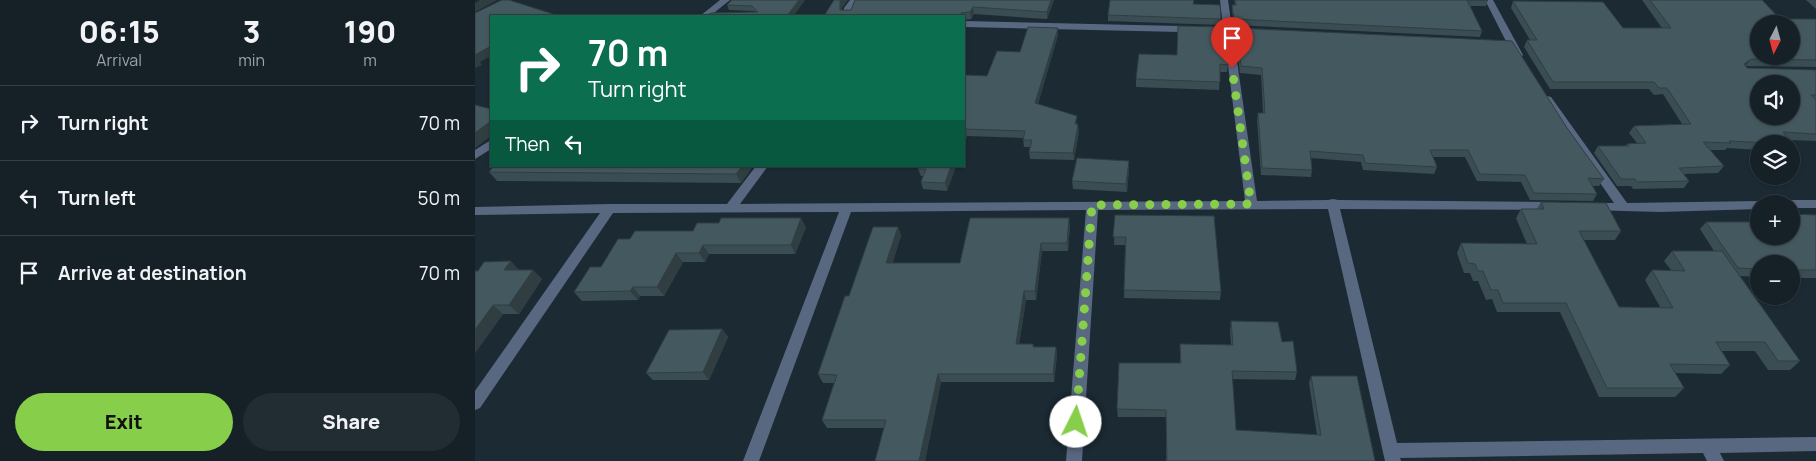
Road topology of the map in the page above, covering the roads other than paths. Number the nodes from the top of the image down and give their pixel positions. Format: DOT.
graph roads {
  1 [pos="726,0"];
  2 [pos="855,0"];
  3 [pos="1224,0"];
  4 [pos="1489,0"];
  5 [pos="727,14"];
  6 [pos="707,15"];
  7 [pos="848,15"];
  8 [pos="965,24"];
  9 [pos="1226,30"];
  10 [pos="1266,32"];
  11 [pos="1522,61"];
  12 [pos="1542,92"];
  13 [pos="490,145"];
  14 [pos="475,155"];
  15 [pos="761,167"];
  16 [pos="1333,203"];
  17 [pos="1251,204"];
  18 [pos="1800,204"];
  19 [pos="1816,204"];
  20 [pos="1092,205"];
  21 [pos="1750,205"];
  22 [pos="1623,207"];
  23 [pos="610,208"];
  24 [pos="731,208"];
  25 [pos="847,208"];
  26 [pos="475,211"];
  27 [pos="475,403"];
  28 [pos="1816,444"];
  29 [pos="1707,446"];
  30 [pos="1392,456"];
  31 [pos="751,461"];
  32 [pos="1073,461"];
  33 [pos="1716,461"];
  1 -- 6 [label="street"];
  2 -- 7 [label="street"];
  3 -- 9 [label="street"];
  4 -- 11 [label="street"];
  5 -- 6 [label="street"];
  8 -- 9 [label="street"];
  9 -- 10 [label="street"];
  9 -- 17 [label="street"];
  12 -- 22 [label="street"];
  13 -- 14 [label="street"];
  15 -- 24 [label="street"];
  16 -- 17 [label="street"];
  16 -- 22 [label="street"];
  16 -- 30 [label="street"];
  17 -- 20 [label="street"];
  18 -- 19 [label="street"];
  20 -- 25 [label="street"];
  20 -- 32 [label="street"];
  21 -- 22 [label="street"];
  23 -- 24 [label="street"];
  23 -- 26 [label="street"];
  23 -- 27 [label="street"];
  24 -- 25 [label="street"];
  25 -- 31 [label="street"];
  28 -- 29 [label="street"];
  29 -- 30 [label="street"];
  29 -- 33 [label="street"];
}
